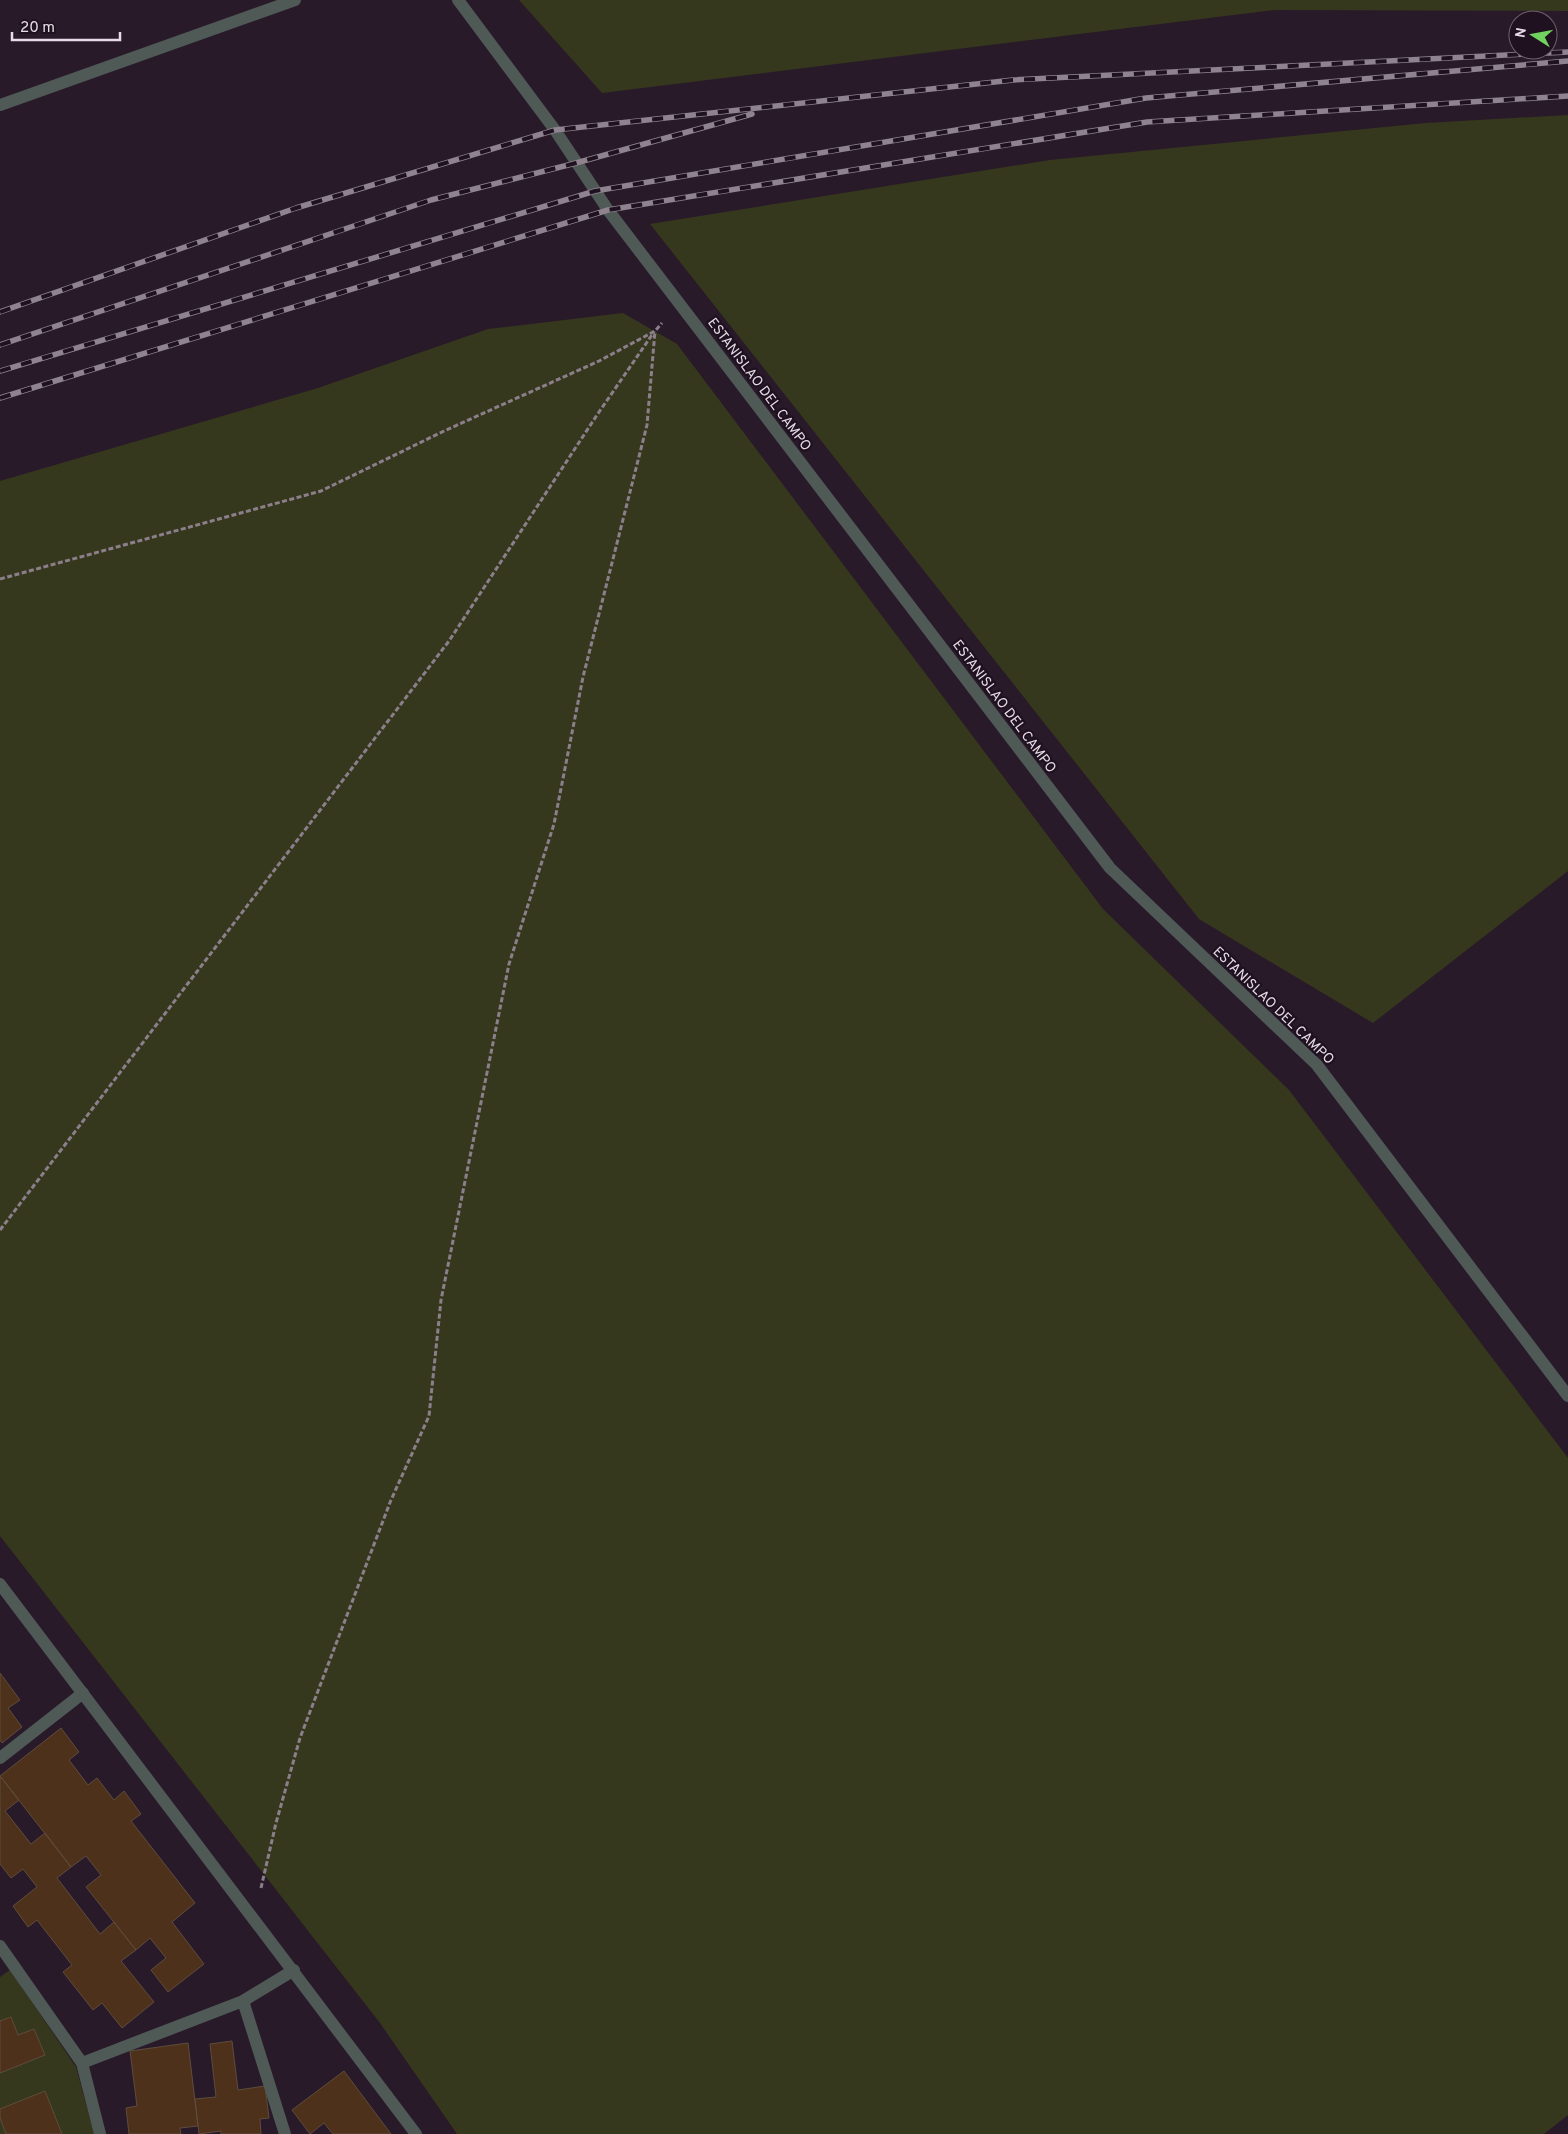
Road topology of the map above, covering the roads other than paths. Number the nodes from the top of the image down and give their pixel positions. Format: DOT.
graph roads {
  1 [pos="295,0"];
  2 [pos="458,0"];
  3 [pos="0,105"];
  4 [pos="1568,1396"];
  5 [pos="0,1584"];
  6 [pos="83,1692"];
  7 [pos="0,1758"];
  8 [pos="2,1954"];
  9 [pos="294,1970"];
  10 [pos="243,2001"];
  11 [pos="82,2063"];
  12 [pos="100,2134"];
  13 [pos="285,2134"];
  14 [pos="416,2134"];
  1 -- 3 [label="street"];
  2 -- 4 [label="street, ESTANISLAO DEL CAMPO"];
  5 -- 6 [label="street"];
  6 -- 7 [label="street"];
  6 -- 9 [label="street"];
  8 -- 11 [label="street"];
  9 -- 10 [label="street"];
  9 -- 14 [label="street"];
  10 -- 11 [label="street"];
  10 -- 13 [label="street"];
  11 -- 12 [label="street"];
}
